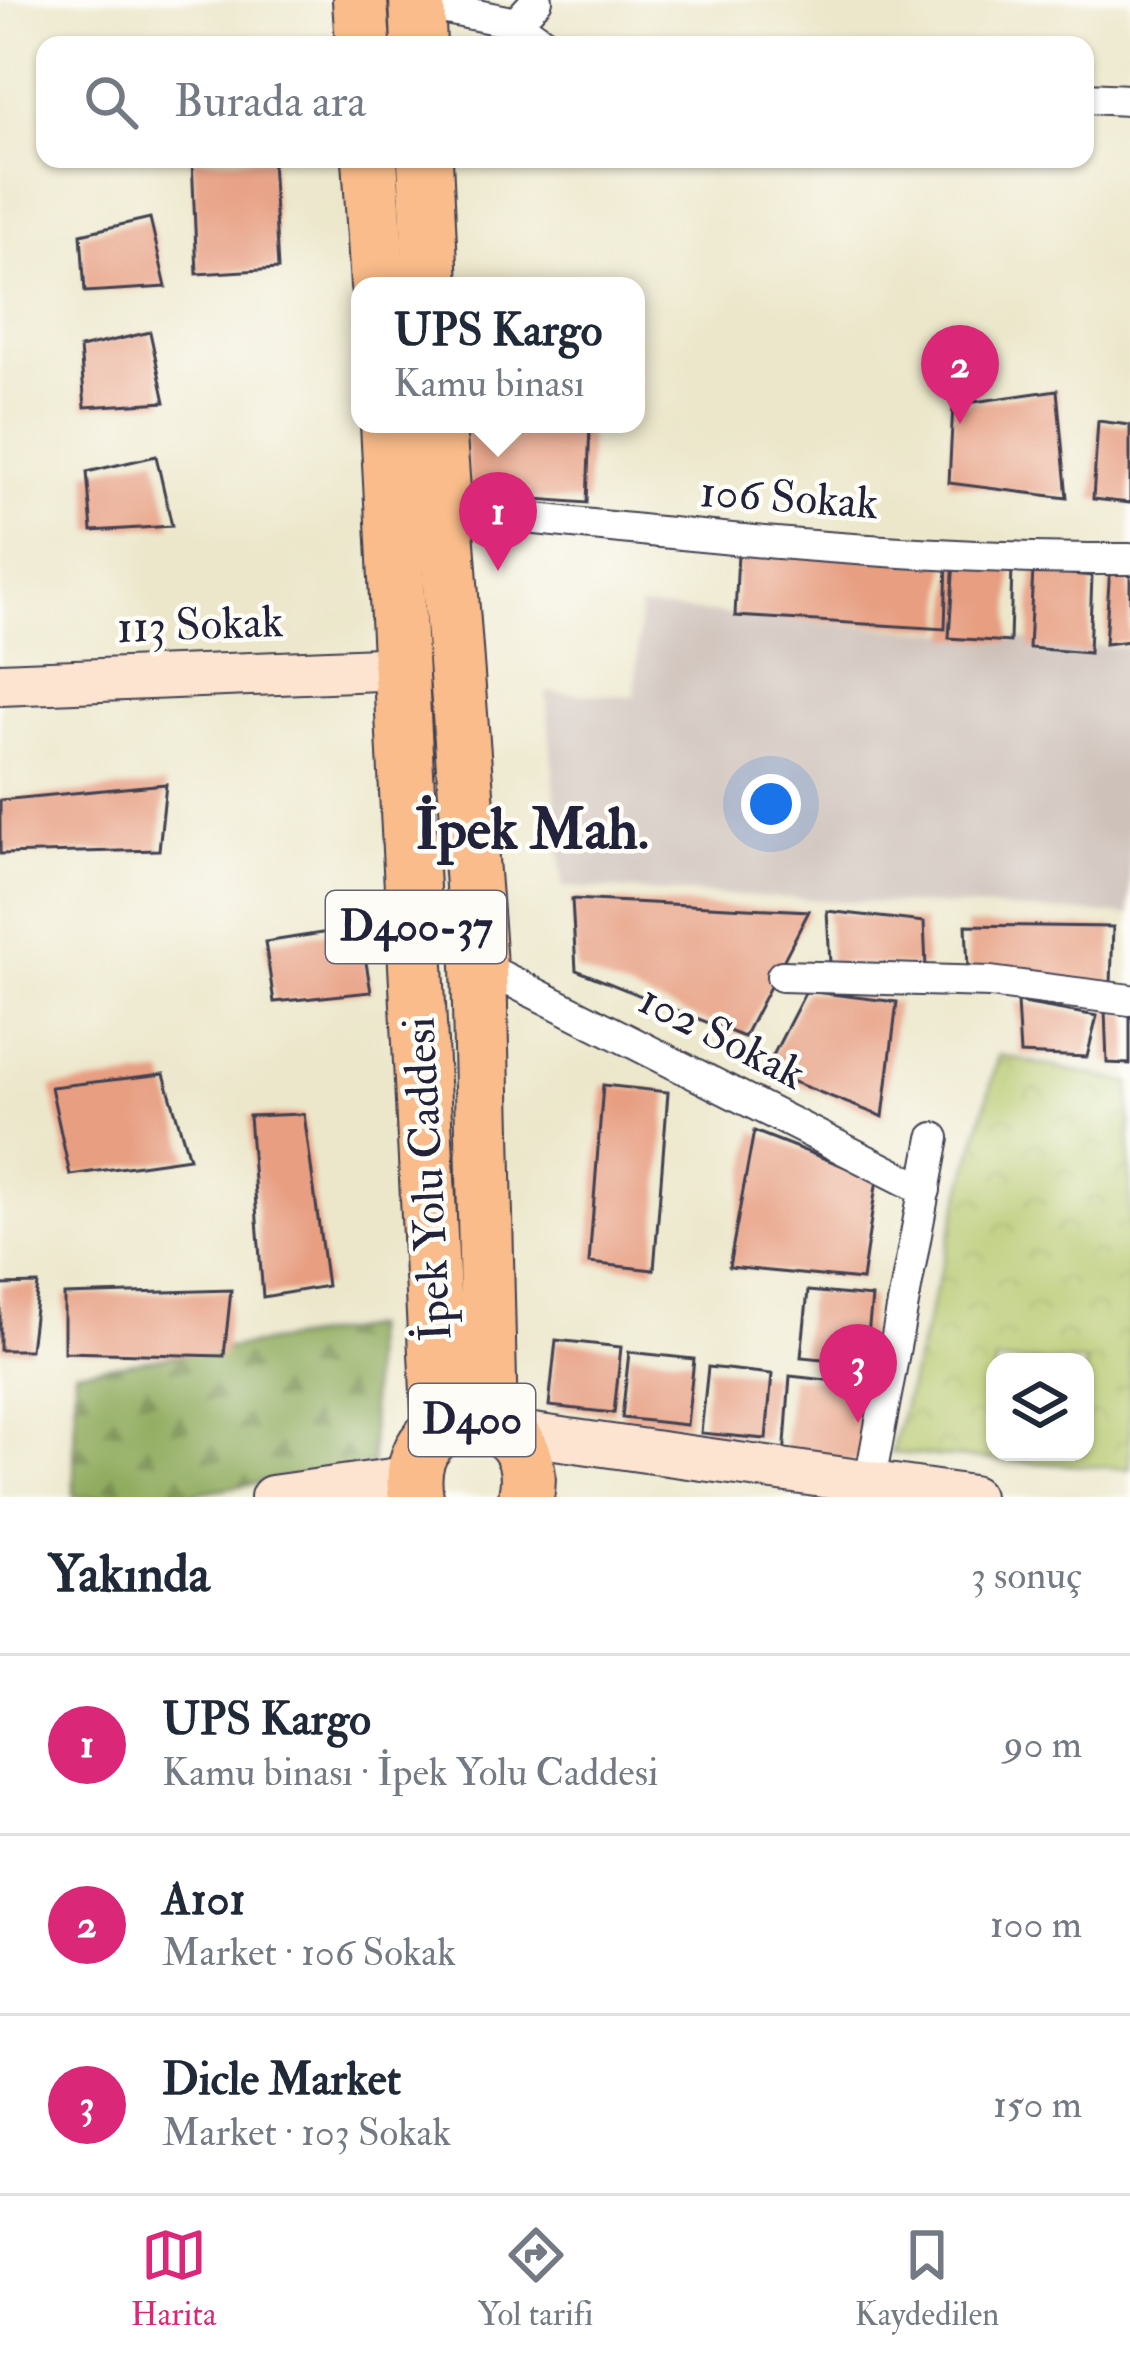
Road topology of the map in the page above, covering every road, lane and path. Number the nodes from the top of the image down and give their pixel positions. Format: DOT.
graph roads {
  1 [pos="360,0"];
  2 [pos="526,12"];
  3 [pos="418,16"];
  4 [pos="362,36"];
  5 [pos="1094,98"];
  6 [pos="1130,100"];
  7 [pos="371,168"];
  8 [pos="425,168"];
  9 [pos="378,277"];
  10 [pos="431,277"];
  11 [pos="389,433"];
  12 [pos="439,433"];
  13 [pos="443,509"];
  14 [pos="1130,559"];
  15 [pos="404,668"];
  16 [pos="0,684"];
  17 [pos="478,965"];
  18 [pos="782,976"];
  19 [pos="1130,1000"];
  20 [pos="934,1138"];
  21 [pos="925,1190"];
  22 [pos="478,1428"];
  23 [pos="869,1486"];
  24 [pos="415,1487"];
  25 [pos="272,1497"];
  26 [pos="526,1497"];
  27 [pos="971,1497"];
  1 -- 4 [label="highway"];
  2 -- 3 [label="street"];
  5 -- 6 [label="street"];
  7 -- 9 [label="highway"];
  8 -- 10 [label="highway"];
  11 -- 15 [label="highway, İpek Yolu Caddesi / D400-37"];
  12 -- 13 [label="highway, İpek Yolu Caddesi / D400-37"];
  13 -- 14 [label="street, 106 Sokak"];
  13 -- 17 [label="highway, İpek Yolu Caddesi / D400-37"];
  15 -- 16 [label="street, 113 Sokak"];
  15 -- 22 [label="highway, İpek Yolu Caddesi / D400-37"];
  17 -- 21 [label="street, 102 Sokak"];
  17 -- 22 [label="highway, İpek Yolu Caddesi / D400-37"];
  18 -- 19 [label="street"];
  20 -- 21 [label="street"];
  21 -- 23 [label="street"];
  22 -- 23 [label="street"];
  22 -- 24 [label="highway, D400"];
  22 -- 26 [label="highway, İpek Yolu Caddesi / D400"];
  23 -- 27 [label="street"];
  24 -- 25 [label="street"];
}
